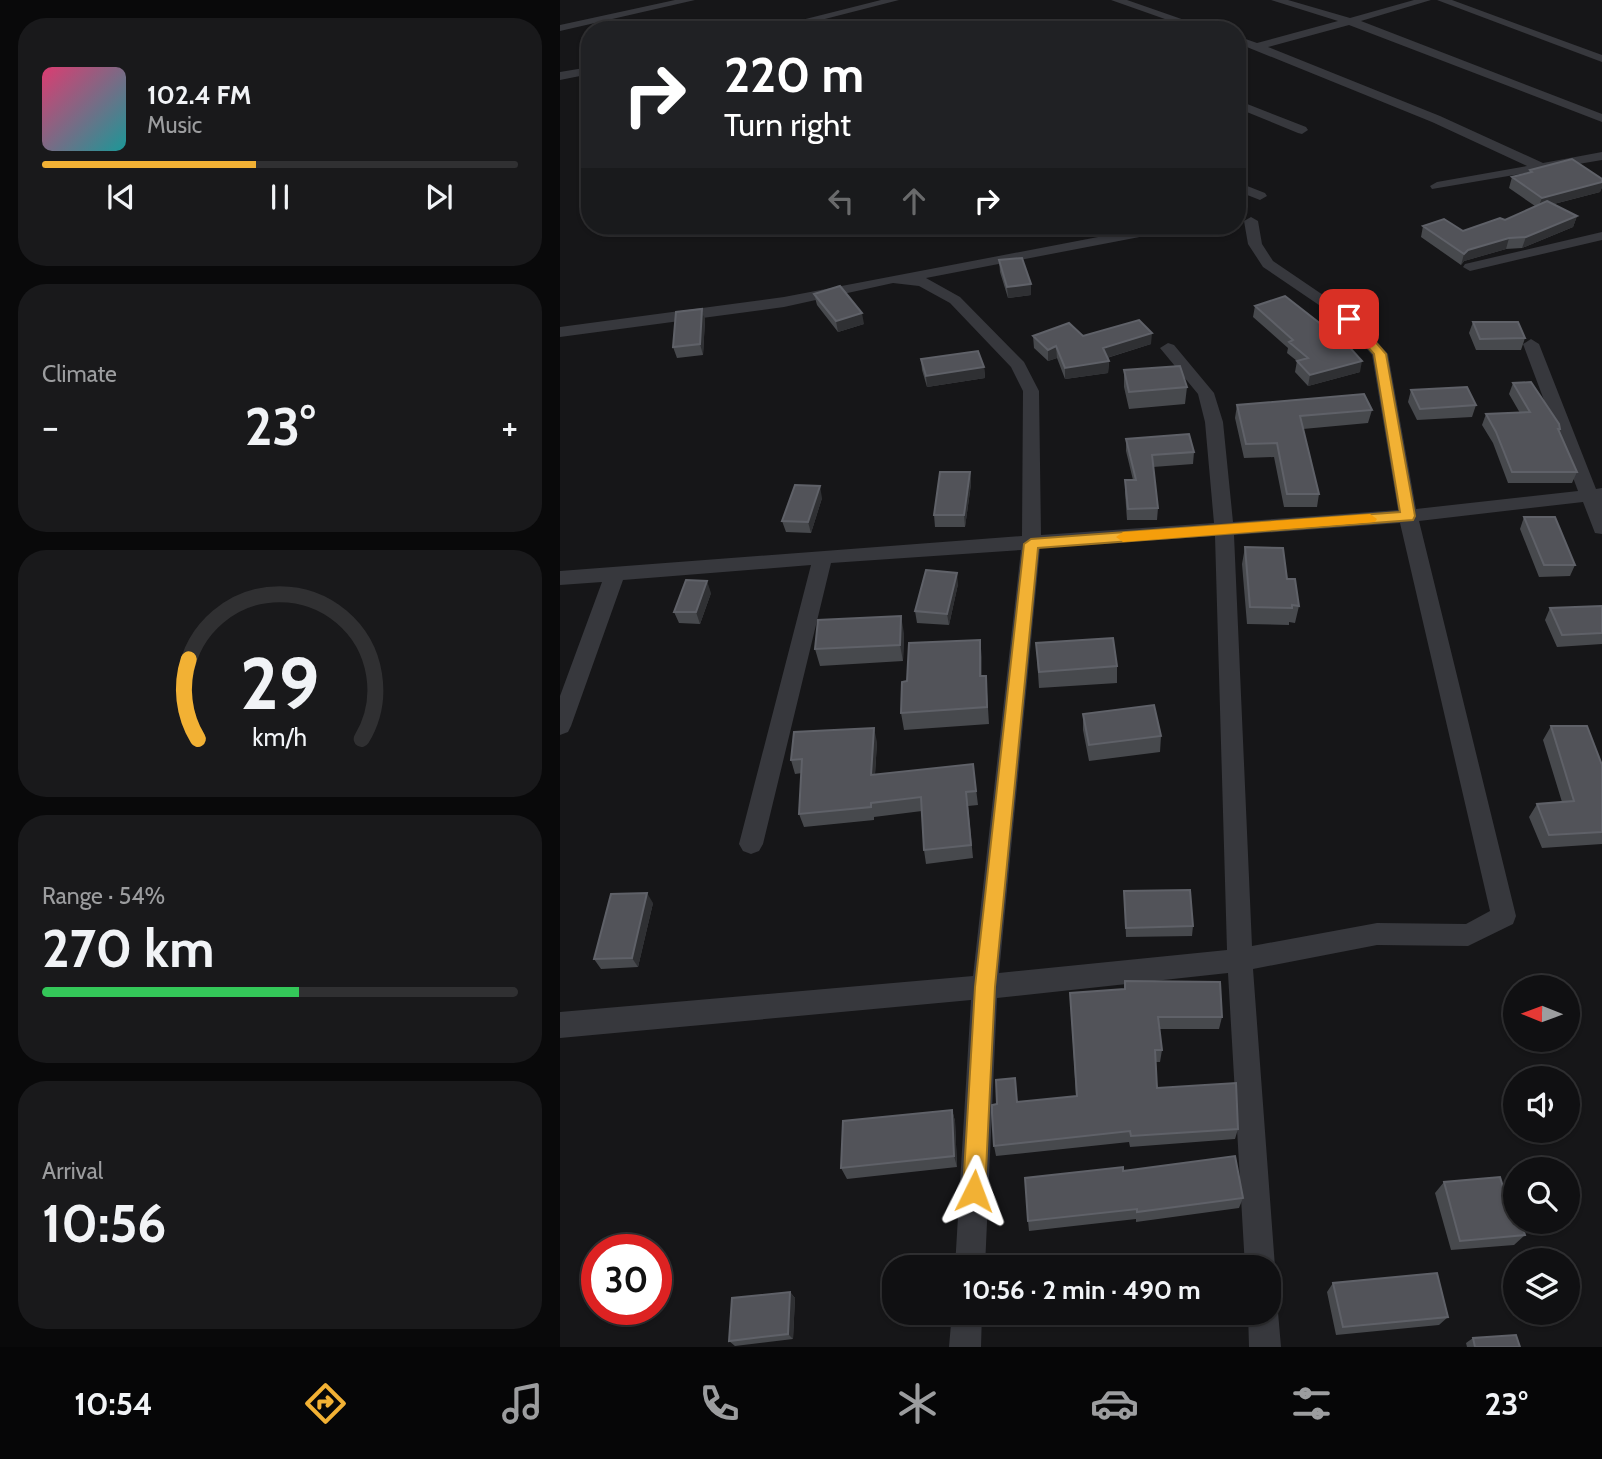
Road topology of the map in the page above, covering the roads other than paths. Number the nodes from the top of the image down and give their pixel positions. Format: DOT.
graph roads {
  1 [pos="690,0"];
  2 [pos="894,0"];
  3 [pos="1116,0"];
  4 [pos="1276,0"];
  5 [pos="1426,0"];
  6 [pos="1442,0"];
  7 [pos="592,21"];
  8 [pos="805,21"];
  9 [pos="1180,21"];
  10 [pos="1350,21"];
  11 [pos="581,23"];
  12 [pos="560,28"];
  13 [pos="1246,42"];
  14 [pos="1259,46"];
  15 [pos="1246,50"];
  16 [pos="1602,59"];
  17 [pos="581,72"];
  18 [pos="560,76"];
  19 [pos="1246,108"];
  20 [pos="1602,118"];
  21 [pos="1302,130"];
  22 [pos="1602,156"];
  23 [pos="1541,167"];
  24 [pos="1437,186"];
  25 [pos="1246,190"];
  26 [pos="1260,196"];
  27 [pos="1251,221"];
  28 [pos="1129,235"];
  29 [pos="1602,236"];
  30 [pos="1470,267"];
  31 [pos="901,278"];
  32 [pos="560,332"];
  33 [pos="1531,344"];
  34 [pos="1168,348"];
  35 [pos="1595,495"];
  36 [pos="1408,516"];
  37 [pos="1602,528"];
  38 [pos="1224,530"];
  39 [pos="1031,544"];
  40 [pos="823,557"];
  41 [pos="615,573"];
  42 [pos="560,578"];
  43 [pos="560,726"];
  44 [pos="751,844"];
  45 [pos="1240,960"];
  46 [pos="985,987"];
  47 [pos="560,1025"];
  48 [pos="971,1255"];
  49 [pos="1259,1255"];
  50 [pos="966,1325"];
  51 [pos="1264,1325"];
  52 [pos="965,1347"];
  53 [pos="1265,1347"];
  1 -- 7 [label="street"];
  2 -- 8 [label="street"];
  3 -- 9 [label="street"];
  4 -- 10 [label="street"];
  5 -- 10 [label="street"];
  6 -- 16 [label="street"];
  10 -- 14 [label="street"];
  10 -- 20 [label="street"];
  11 -- 12 [label="street"];
  13 -- 14 [label="street"];
  14 -- 15 [label="street"];
  14 -- 23 [label="street"];
  17 -- 18 [label="street"];
  19 -- 21 [label="street"];
  22 -- 23 [label="street"];
  23 -- 24 [label="street"];
  25 -- 26 [label="street"];
  27 -- 36 [label="street"];
  28 -- 31 [label="street"];
  29 -- 30 [label="street"];
  31 -- 32 [label="street"];
  31 -- 39 [label="street"];
  33 -- 35 [label="street"];
  34 -- 38 [label="street"];
  35 -- 36 [label="street"];
  35 -- 37 [label="street"];
  36 -- 38 [label="street"];
  36 -- 45 [label="street"];
  38 -- 39 [label="street"];
  38 -- 45 [label="street"];
  39 -- 40 [label="street"];
  39 -- 46 [label="street"];
  40 -- 41 [label="street"];
  40 -- 44 [label="street"];
  41 -- 42 [label="street"];
  41 -- 43 [label="street"];
  45 -- 46 [label="street"];
  45 -- 49 [label="street"];
  46 -- 47 [label="street"];
  46 -- 48 [label="street"];
  50 -- 52 [label="street"];
  51 -- 53 [label="street"];
}
